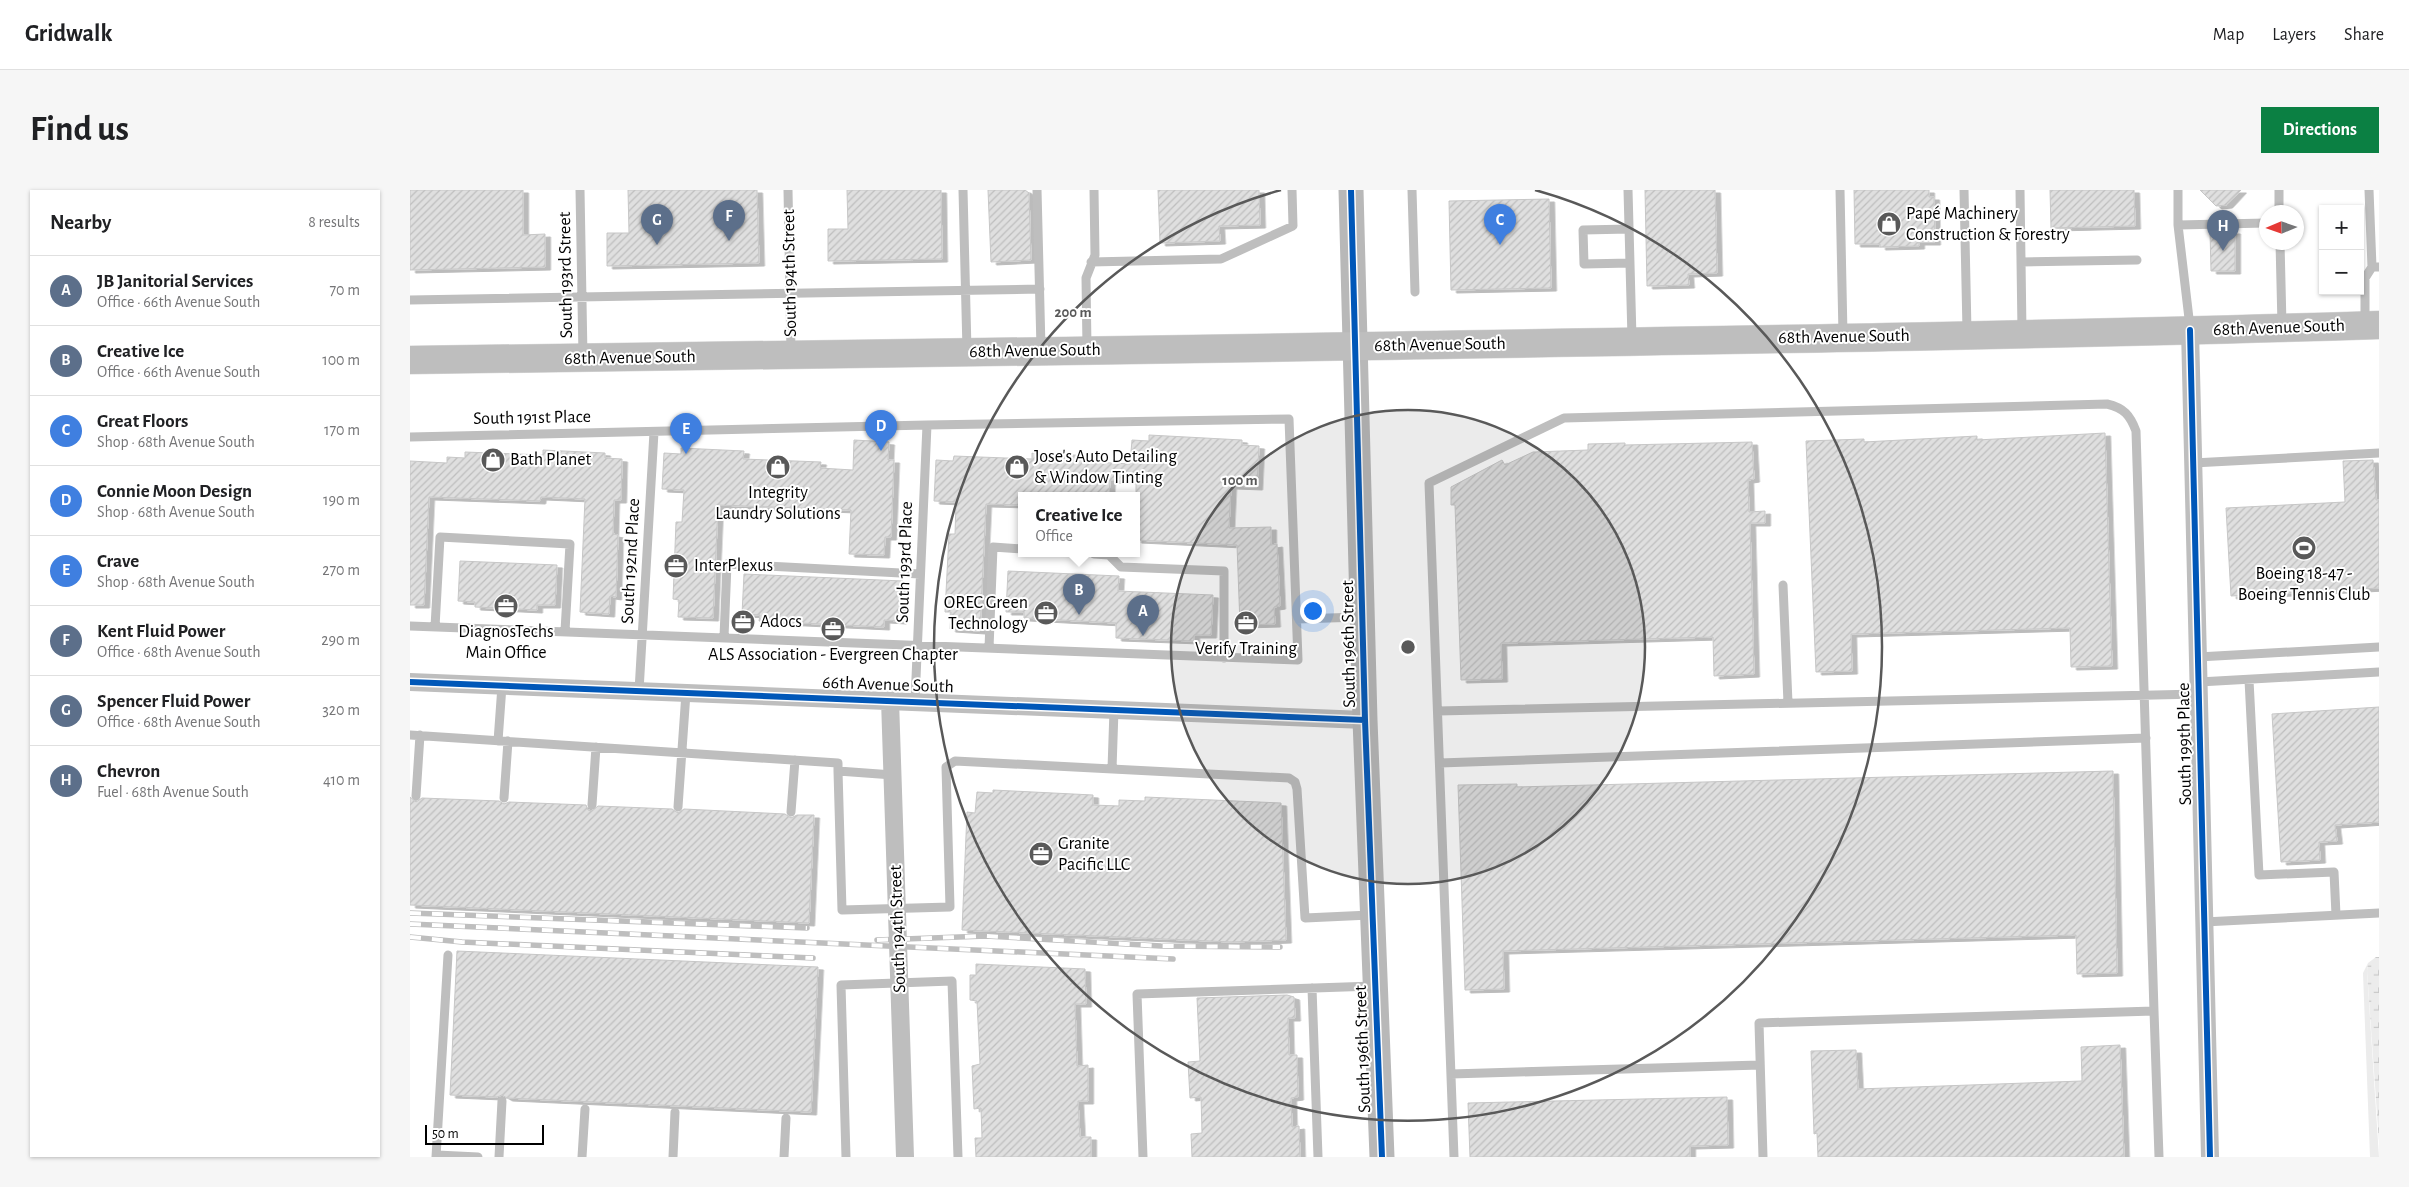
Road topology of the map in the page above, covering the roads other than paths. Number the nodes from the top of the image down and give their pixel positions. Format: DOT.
graph roads {
  1 [pos="580,190"];
  2 [pos="788,190"];
  3 [pos="963,190"];
  4 [pos="1038,190"];
  5 [pos="1094,190"];
  6 [pos="1292,190"];
  7 [pos="1351,190"];
  8 [pos="1412,190"];
  9 [pos="1628,190"];
  10 [pos="1840,190"];
  11 [pos="1964,190"];
  12 [pos="2020,190"];
  13 [pos="2178,190"];
  14 [pos="2278,190"];
  15 [pos="2369,190"];
  16 [pos="2279,205"];
  17 [pos="2259,223"];
  18 [pos="2178,225"];
  19 [pos="1629,229"];
  20 [pos="2280,250"];
  21 [pos="2137,260"];
  22 [pos="1091,262"];
  23 [pos="2021,262"];
  24 [pos="1630,263"];
  25 [pos="2375,267"];
  26 [pos="1040,289"];
  27 [pos="965,290"];
  28 [pos="1415,292"];
  29 [pos="790,294"];
  30 [pos="582,297"];
  31 [pos="410,300"];
  32 [pos="2372,325"];
  33 [pos="2282,328"];
  34 [pos="2190,330"];
  35 [pos="1967,334"];
  36 [pos="2022,334"];
  37 [pos="1843,337"];
  38 [pos="1632,341"];
  39 [pos="1357,346"];
  40 [pos="1087,350"];
  41 [pos="1041,351"];
  42 [pos="967,352"];
  43 [pos="791,355"];
  44 [pos="583,359"];
  45 [pos="410,360"];
  46 [pos="927,425"];
  47 [pos="654,432"];
  48 [pos="410,437"];
  49 [pos="2379,453"];
  50 [pos="2193,463"];
  51 [pos="1018,549"];
  52 [pos="1110,557"];
  53 [pos="920,574"];
  54 [pos="1783,585"];
  55 [pos="1363,617"];
  56 [pos="1297,619"];
  57 [pos="410,626"];
  58 [pos="435,627"];
  59 [pos="565,631"];
  60 [pos="643,634"];
  61 [pos="724,637"];
  62 [pos="917,646"];
  63 [pos="2379,647"];
  64 [pos="989,648"];
  65 [pos="2198,657"];
  66 [pos="1224,658"];
  67 [pos="2379,672"];
  68 [pos="2249,680"];
  69 [pos="410,682"];
  70 [pos="502,686"];
  71 [pos="2199,688"];
  72 [pos="639,691"];
  73 [pos="686,692"];
  74 [pos="2144,695"];
  75 [pos="890,700"];
  76 [pos="915,701"];
  77 [pos="1788,703"];
  78 [pos="1114,710"];
  79 [pos="1438,712"];
  80 [pos="1366,720"];
  81 [pos="410,734"];
  82 [pos="420,735"];
  83 [pos="2146,738"];
  84 [pos="498,740"];
  85 [pos="508,741"];
  86 [pos="596,747"];
  87 [pos="682,753"];
  88 [pos="795,760"];
  89 [pos="1440,763"];
  90 [pos="1112,769"];
  91 [pos="838,772"];
  92 [pos="893,775"];
  93 [pos="416,796"];
  94 [pos="504,798"];
  95 [pos="592,805"];
  96 [pos="678,807"];
  97 [pos="792,812"];
  98 [pos="897,909"];
  99 [pos="2379,912"];
  100 [pos="1372,915"];
  101 [pos="2336,915"];
  102 [pos="2204,922"];
  103 [pos="448,955"];
  104 [pos="899,983"];
  105 [pos="1375,986"];
  106 [pos="1312,988"];
  107 [pos="2154,1012"];
  108 [pos="1760,1065"];
  109 [pos="1451,1074"];
  110 [pos="502,1101"];
  111 [pos="585,1109"];
  112 [pos="675,1112"];
  113 [pos="786,1118"];
  114 [pos="436,1156"];
  115 [pos="478,1157"];
  116 [pos="499,1157"];
  117 [pos="582,1157"];
  118 [pos="672,1157"];
  119 [pos="784,1157"];
  120 [pos="846,1157"];
  121 [pos="905,1157"];
  122 [pos="958,1157"];
  123 [pos="1143,1157"];
  124 [pos="1318,1157"];
  125 [pos="1382,1157"];
  126 [pos="1454,1157"];
  127 [pos="1763,1157"];
  128 [pos="2158,1157"];
  129 [pos="2210,1157"];
  1 -- 30 [label="lane, South 193rd Street"];
  2 -- 29 [label="lane, South 194th Street"];
  3 -- 27 [label="lane"];
  4 -- 26 [label="lane"];
  5 -- 22 [label="lane"];
  6 -- 22 [label="lane"];
  7 -- 39 [label="main road, South 196th Street"];
  8 -- 28 [label="lane"];
  9 -- 19 [label="lane"];
  10 -- 37 [label="lane"];
  11 -- 35 [label="lane"];
  12 -- 23 [label="lane"];
  13 -- 18 [label="lane"];
  14 -- 16 [label="lane"];
  15 -- 25 [label="lane"];
  17 -- 18 [label="lane"];
  18 -- 34 [label="lane"];
  19 -- 24 [label="lane"];
  19 -- 24 [label="lane"];
  20 -- 33 [label="lane"];
  21 -- 23 [label="lane"];
  22 -- 40 [label="lane"];
  23 -- 36 [label="lane"];
  24 -- 38 [label="lane"];
  25 -- 32 [label="lane"];
  26 -- 27 [label="lane"];
  26 -- 41 [label="lane"];
  27 -- 29 [label="lane"];
  27 -- 42 [label="lane"];
  29 -- 30 [label="lane"];
  29 -- 43 [label="lane, South 194th Street"];
  30 -- 31 [label="lane"];
  30 -- 44 [label="lane, South 193rd Street"];
  32 -- 33 [label="main road, 68th Avenue South"];
  33 -- 34 [label="main road, 68th Avenue South"];
  34 -- 36 [label="main road, 68th Avenue South"];
  34 -- 50 [label="street, South 199th Place"];
  35 -- 36 [label="main road, 68th Avenue South"];
  35 -- 37 [label="main road, 68th Avenue South"];
  37 -- 38 [label="main road, 68th Avenue South"];
  38 -- 39 [label="main road, 68th Avenue South"];
  39 -- 40 [label="main road, 68th Avenue South"];
  39 -- 55 [label="main road, South 196th Street"];
  40 -- 41 [label="main road, 68th Avenue South"];
  41 -- 42 [label="main road, 68th Avenue South"];
  42 -- 43 [label="main road, 68th Avenue South"];
  43 -- 44 [label="main road, 68th Avenue South"];
  44 -- 45 [label="main road, 68th Avenue South"];
  46 -- 47 [label="lane, South 191st Place"];
  46 -- 53 [label="lane, South 193rd Place"];
  46 -- 56 [label="lane, South 191st Place"];
  47 -- 48 [label="lane, South 191st Place"];
  47 -- 60 [label="lane, South 192nd Place"];
  49 -- 50 [label="lane"];
  50 -- 65 [label="street, South 199th Place"];
  51 -- 64 [label="lane"];
  52 -- 66 [label="lane"];
  53 -- 61 [label="lane"];
  53 -- 62 [label="lane, South 193rd Place"];
  54 -- 77 [label="lane"];
  55 -- 56 [label="lane"];
  55 -- 80 [label="main road, South 196th Street"];
  56 -- 66 [label="lane"];
  57 -- 58 [label="lane"];
  58 -- 59 [label="lane"];
  58 -- 59 [label="lane"];
  59 -- 60 [label="lane"];
  60 -- 61 [label="lane"];
  60 -- 72 [label="lane, South 192nd Place"];
  61 -- 62 [label="lane"];
  62 -- 64 [label="lane"];
  62 -- 76 [label="lane, South 193rd Place"];
  63 -- 65 [label="lane"];
  64 -- 66 [label="lane"];
  65 -- 71 [label="street, South 199th Place"];
  67 -- 68 [label="lane"];
  68 -- 71 [label="lane"];
  68 -- 101 [label="lane"];
  69 -- 70 [label="street, 66th Avenue South"];
  70 -- 72 [label="street, 66th Avenue South"];
  70 -- 84 [label="lane"];
  71 -- 74 [label="lane"];
  71 -- 102 [label="street, South 199th Place"];
  72 -- 73 [label="street, 66th Avenue South"];
  73 -- 75 [label="street, 66th Avenue South"];
  73 -- 87 [label="lane"];
  74 -- 77 [label="lane"];
  74 -- 79 [label="lane"];
  74 -- 83 [label="lane"];
  75 -- 76 [label="street, 66th Avenue South"];
  75 -- 92 [label="street, South 194th Street"];
  76 -- 78 [label="street, 66th Avenue South"];
  77 -- 79 [label="lane"];
  78 -- 80 [label="street, 66th Avenue South"];
  78 -- 90 [label="lane"];
  79 -- 89 [label="lane"];
  80 -- 100 [label="main road, South 196th Street"];
  81 -- 82 [label="lane"];
  82 -- 84 [label="lane"];
  82 -- 93 [label="lane"];
  83 -- 89 [label="lane"];
  83 -- 107 [label="lane"];
  84 -- 85 [label="lane"];
  85 -- 86 [label="lane"];
  85 -- 94 [label="lane"];
  86 -- 87 [label="lane"];
  86 -- 95 [label="lane"];
  87 -- 88 [label="lane"];
  87 -- 96 [label="lane"];
  88 -- 91 [label="lane"];
  88 -- 97 [label="lane"];
  89 -- 109 [label="lane"];
  90 -- 98 [label="lane"];
  90 -- 100 [label="lane"];
  91 -- 92 [label="lane"];
  91 -- 98 [label="lane"];
  92 -- 98 [label="street, South 194th Street"];
  98 -- 104 [label="street, South 194th Street"];
  99 -- 101 [label="lane"];
  100 -- 105 [label="main road, South 196th Street"];
  101 -- 102 [label="lane"];
  102 -- 129 [label="street, South 199th Place"];
  103 -- 114 [label="lane"];
  104 -- 120 [label="lane"];
  104 -- 121 [label="street, South 194th Street"];
  104 -- 122 [label="lane"];
  105 -- 106 [label="lane"];
  105 -- 125 [label="main road, South 196th Street"];
  106 -- 123 [label="lane"];
  106 -- 124 [label="lane"];
  107 -- 108 [label="lane"];
  107 -- 128 [label="lane"];
  108 -- 109 [label="lane"];
  108 -- 127 [label="lane"];
  109 -- 126 [label="lane"];
  110 -- 116 [label="lane"];
  111 -- 117 [label="lane"];
  112 -- 118 [label="lane"];
  113 -- 119 [label="lane"];
  114 -- 115 [label="lane"];
}
